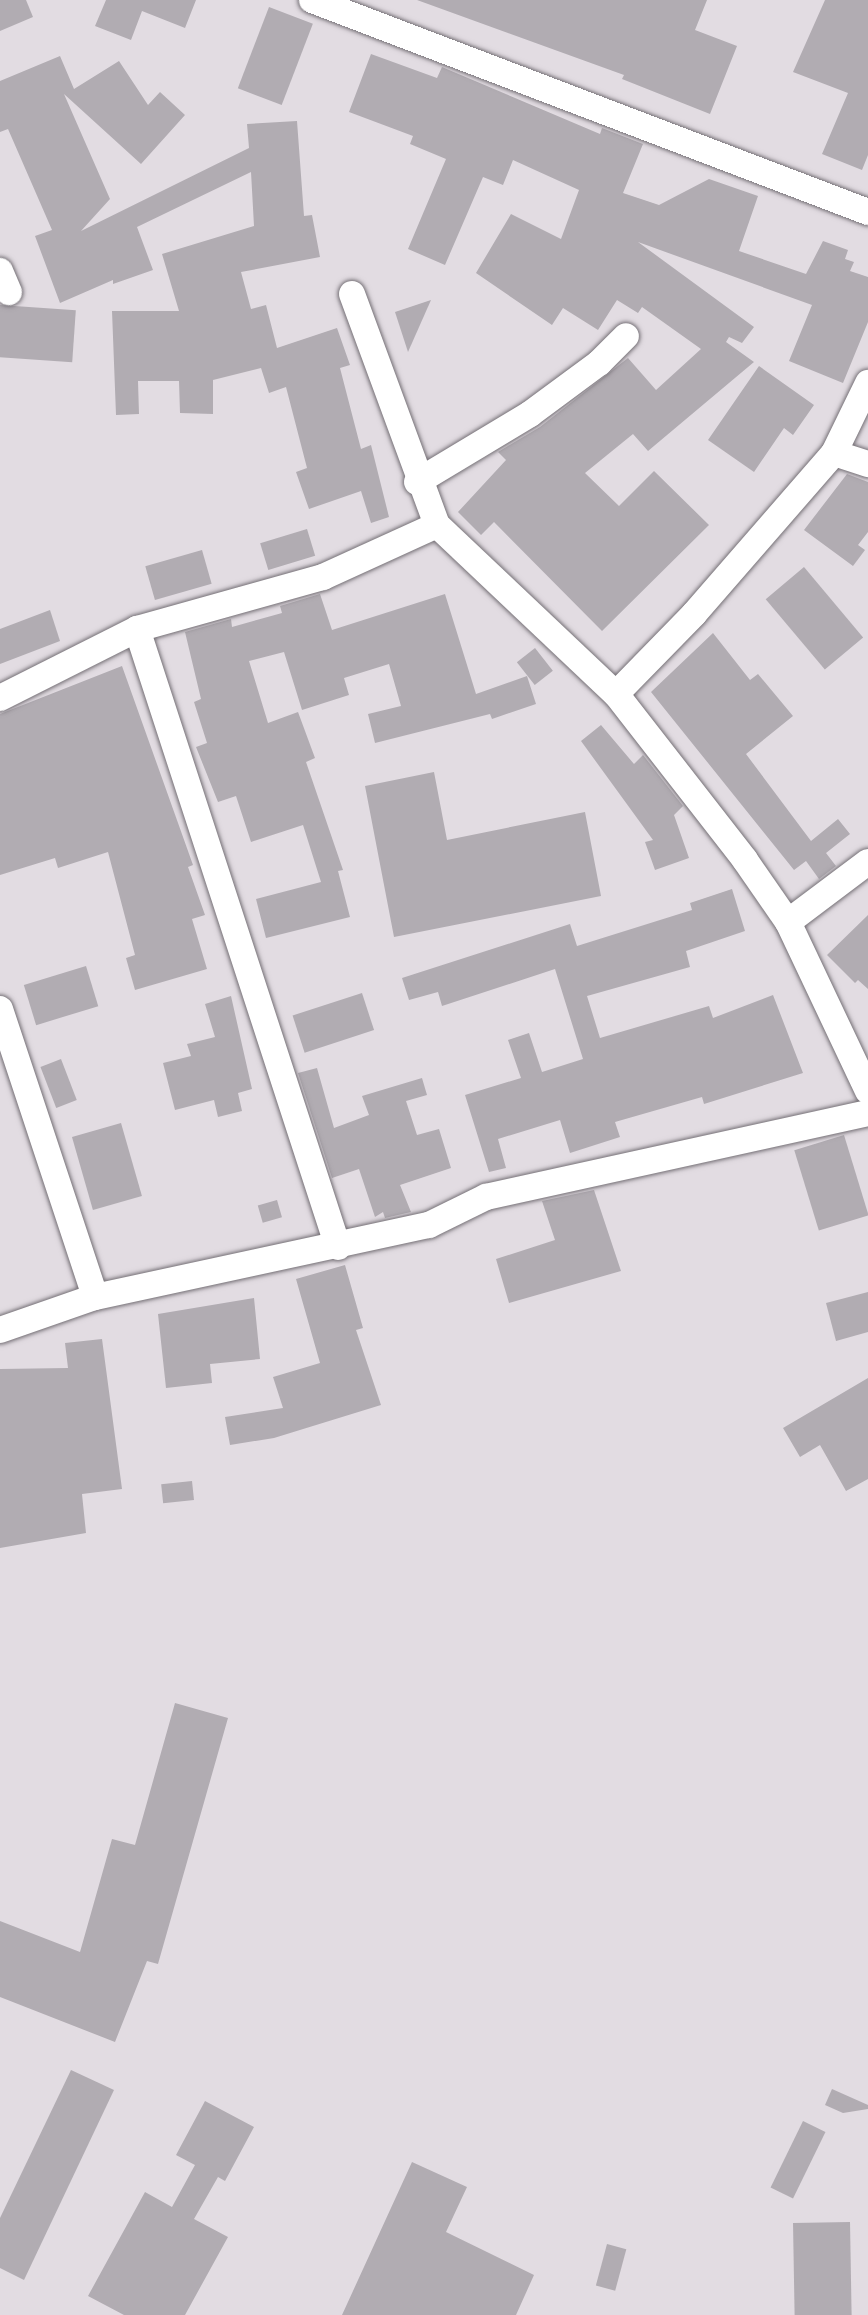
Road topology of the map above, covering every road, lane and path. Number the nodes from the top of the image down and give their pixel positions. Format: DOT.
graph roads {
  1 [pos="312,0"];
  2 [pos="375,12"];
  3 [pos="868,212"];
  4 [pos="352,294"];
  5 [pos="626,336"];
  6 [pos="868,383"];
  7 [pos="834,453"];
  8 [pos="868,464"];
  9 [pos="417,482"];
  10 [pos="437,525"];
  11 [pos="137,629"];
  12 [pos="616,694"];
  13 [pos="0,698"];
  14 [pos="868,862"];
  15 [pos="788,922"];
  16 [pos="0,1009"];
  17 [pos="868,1091"];
  18 [pos="868,1113"];
  19 [pos="338,1247"];
  20 [pos="95,1297"];
  21 [pos="0,1330"];
  1 -- 2 [label="street"];
  2 -- 3 [label="street"];
  4 -- 9 [label="street"];
  5 -- 9 [label="street"];
  6 -- 7 [label="street"];
  7 -- 8 [label="street"];
  7 -- 12 [label="street"];
  9 -- 10 [label="street"];
  10 -- 11 [label="street"];
  10 -- 12 [label="street"];
  11 -- 13 [label="street"];
  11 -- 19 [label="street"];
  12 -- 15 [label="street"];
  14 -- 15 [label="street"];
  15 -- 17 [label="street"];
  16 -- 20 [label="street"];
  18 -- 19 [label="street"];
  19 -- 20 [label="street"];
  20 -- 21 [label="street"];
}
